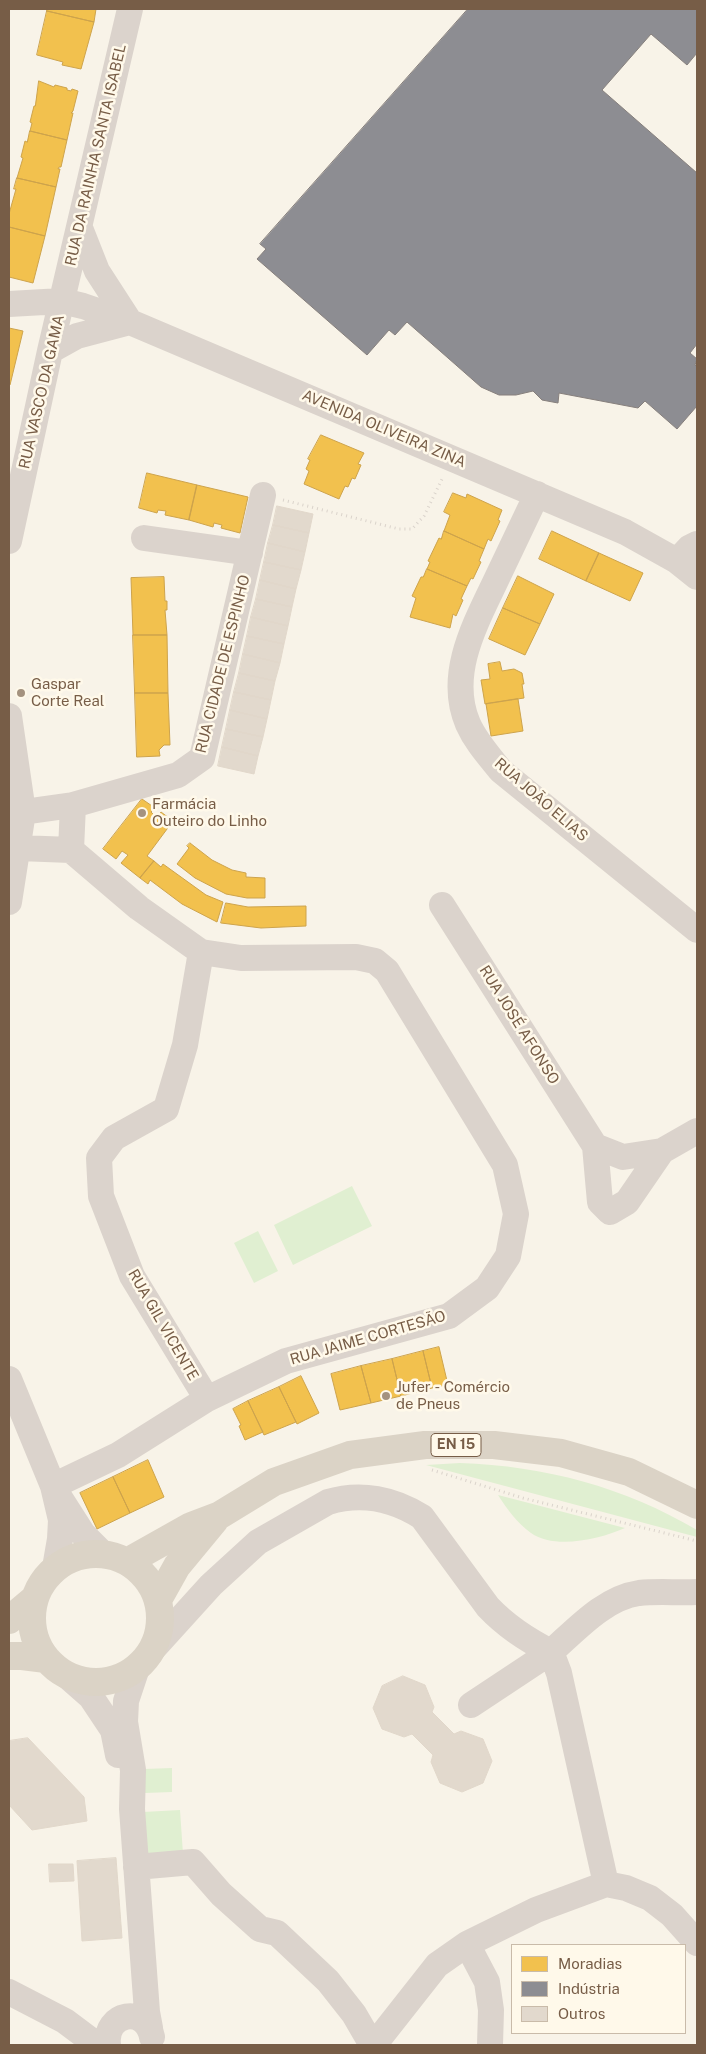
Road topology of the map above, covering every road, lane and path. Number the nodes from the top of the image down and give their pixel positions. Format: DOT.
graph roads {
  1 [pos="130,9"];
  2 [pos="80,228"];
  3 [pos="62,301"];
  4 [pos="9,304"];
  5 [pos="130,322"];
  6 [pos="50,351"];
  7 [pos="445,473"];
  8 [pos="537,494"];
  9 [pos="263,495"];
  10 [pos="10,526"];
  11 [pos="144,538"];
  12 [pos="697,544"];
  13 [pos="250,554"];
  14 [pos="687,569"];
  15 [pos="9,716"];
  16 [pos="14,784"];
  17 [pos="73,805"];
  18 [pos="23,812"];
  19 [pos="19,848"];
  20 [pos="71,850"];
  21 [pos="9,902"];
  22 [pos="442,905"];
  23 [pos="697,930"];
  24 [pos="201,952"];
  25 [pos="697,1131"];
  26 [pos="595,1146"];
  27 [pos="662,1151"];
  28 [pos="9,1379"];
  29 [pos="206,1398"];
  30 [pos="428,1468"];
  31 [pos="53,1486"];
  32 [pos="697,1505"];
  33 [pos="220,1515"];
  34 [pos="697,1541"];
  35 [pos="115,1558"];
  36 [pos="55,1568"];
  37 [pos="697,1592"];
  38 [pos="34,1599"];
  39 [pos="158,1600"];
  40 [pos="9,1620"];
  41 [pos="551,1652"];
  42 [pos="9,1656"];
  43 [pos="145,1659"];
  44 [pos="56,1667"];
  45 [pos="472,1705"];
  46 [pos="132,1809"];
  47 [pos="136,1867"];
  48 [pos="606,1884"];
  49 [pos="697,1943"];
  50 [pos="467,1944"];
  51 [pos="143,1953"];
  52 [pos="9,1992"];
  53 [pos="66,2021"];
  54 [pos="115,2029"];
  55 [pos="151,2040"];
  56 [pos="97,2045"];
  57 [pos="373,2045"];
  58 [pos="490,2045"];
  1 -- 2 [label="street, RUA DA RAINHA SANTA ISABEL"];
  2 -- 3 [label="street, RUA DA RAINHA SANTA ISABEL"];
  2 -- 5 [label="street"];
  3 -- 4 [label="street, AVENIDA OLIVEIRA ZINA"];
  3 -- 5 [label="street, AVENIDA OLIVEIRA ZINA"];
  3 -- 6 [label="street, RUA VASCO DA GAMA"];
  5 -- 6 [label="street"];
  5 -- 8 [label="street, AVENIDA OLIVEIRA ZINA"];
  6 -- 10 [label="street, RUA VASCO DA GAMA"];
  7 -- 9 [label="path"];
  8 -- 14 [label="street, AVENIDA OLIVEIRA ZINA"];
  8 -- 23 [label="street, RUA JOÃO ELIAS"];
  9 -- 13 [label="street, RUA CIDADE DE ESPINHO"];
  11 -- 13 [label="street, RUA CIDADE DE ESPINHO"];
  12 -- 14 [label="street"];
  13 -- 17 [label="street, RUA CIDADE DE ESPINHO"];
  15 -- 16 [label="street"];
  16 -- 18 [label="street"];
  17 -- 18 [label="street, RUA CIDADE DE ESPINHO"];
  17 -- 20 [label="street"];
  18 -- 19 [label="street"];
  19 -- 20 [label="street"];
  19 -- 21 [label="street"];
  20 -- 24 [label="street"];
  22 -- 26 [label="street, RUA JOSÉ AFONSO"];
  24 -- 29 [label="street, RUA GIL VICENTE"];
  24 -- 29 [label="street, RUA JAIME CORTESÃO"];
  25 -- 27 [label="street, RUA JOSÉ AFONSO"];
  26 -- 27 [label="street, RUA JOSÉ AFONSO"];
  26 -- 27 [label="street, RUA JOSÉ AFONSO"];
  28 -- 31 [label="street"];
  29 -- 31 [label="street, RUA JAIME CORTESÃO"];
  30 -- 34 [label="path"];
  31 -- 35 [label="street"];
  31 -- 36 [label="street"];
  32 -- 33 [label="main road, EN 15"];
  33 -- 35 [label="main road, EN 15"];
  33 -- 39 [label="main road, EN 15"];
  35 -- 36 [label="main road"];
  35 -- 39 [label="main road"];
  36 -- 38 [label="main road"];
  37 -- 41 [label="street"];
  38 -- 40 [label="main road"];
  38 -- 44 [label="main road"];
  39 -- 43 [label="main road"];
  41 -- 43 [label="street"];
  41 -- 45 [label="street"];
  41 -- 48 [label="street"];
  42 -- 44 [label="main road"];
  43 -- 44 [label="main road"];
  43 -- 46 [label="street"];
  44 -- 46 [label="street"];
  46 -- 47 [label="street"];
  47 -- 51 [label="street"];
  47 -- 57 [label="street"];
  48 -- 49 [label="street"];
  48 -- 50 [label="street"];
  50 -- 57 [label="street"];
  50 -- 58 [label="street"];
  51 -- 54 [label="street"];
  51 -- 55 [label="street"];
  52 -- 53 [label="street"];
  53 -- 54 [label="street"];
  53 -- 56 [label="street"];
  54 -- 55 [label="street"];
}
